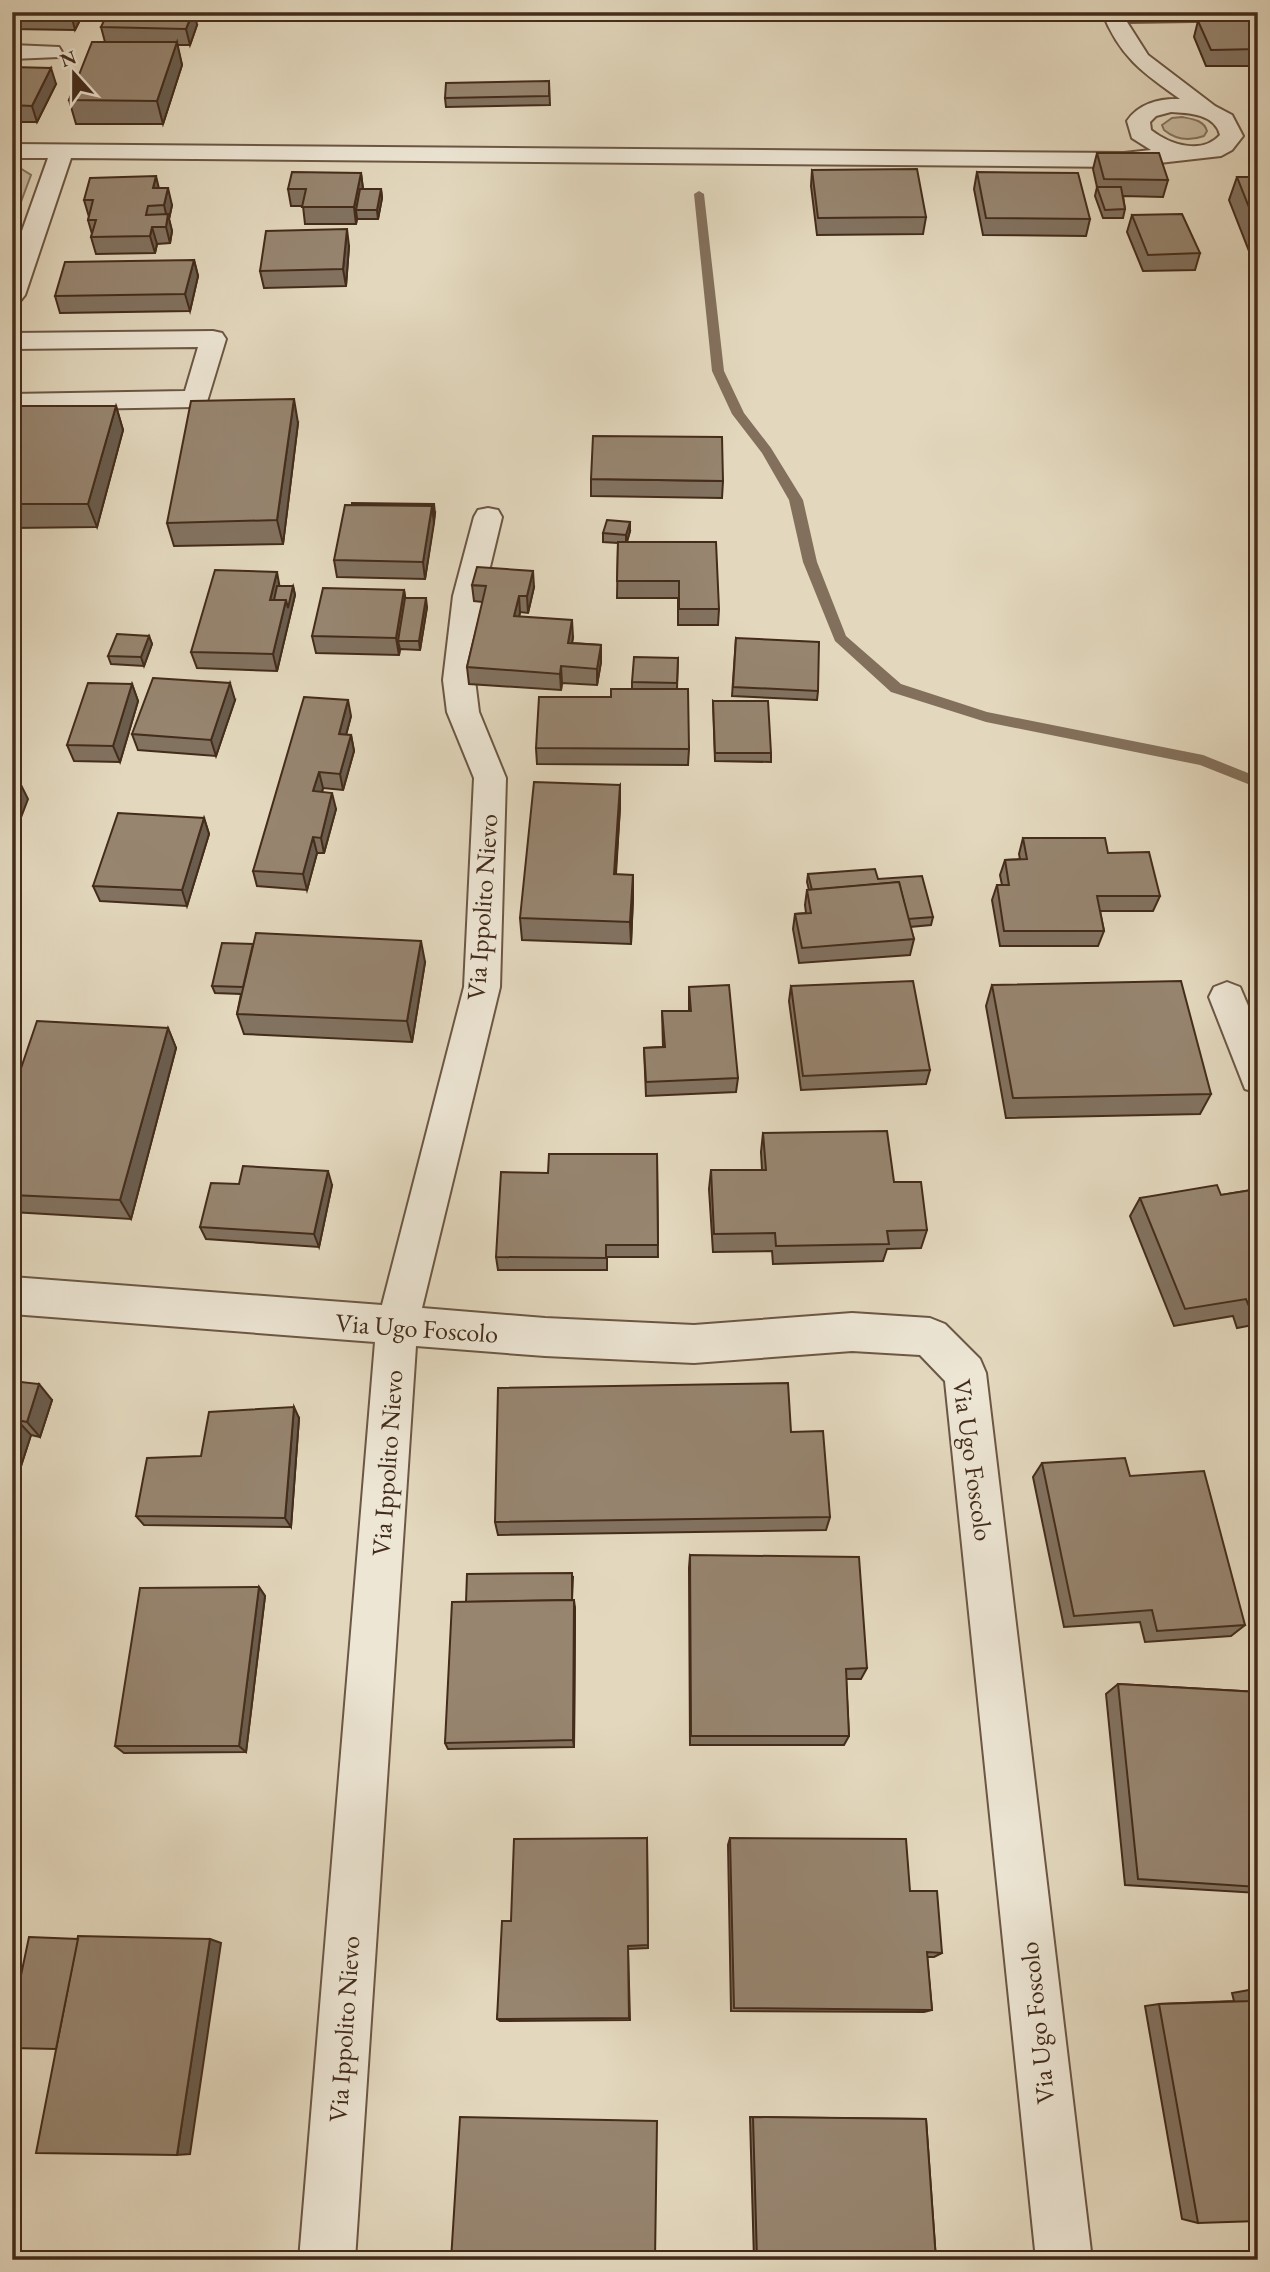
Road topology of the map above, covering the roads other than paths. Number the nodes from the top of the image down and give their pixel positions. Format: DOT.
graph roads {
  1 [pos="1113,14"];
  2 [pos="1258,14"];
  3 [pos="12,52"];
  4 [pos="51,52"];
  5 [pos="1147,66"];
  6 [pos="1214,114"];
  7 [pos="1139,121"];
  8 [pos="12,151"];
  9 [pos="1201,151"];
  10 [pos="62,152"];
  11 [pos="1061,159"];
  12 [pos="12,295"];
  13 [pos="12,341"];
  14 [pos="12,402"];
  15 [pos="488,517"];
  16 [pos="1227,997"];
  17 [pos="1258,1078"];
  18 [pos="12,1295"];
  19 [pos="397,1326"];
  20 [pos="327,2260"];
  21 [pos="1064,2260"];
  1 -- 2 [label="street"];
  1 -- 5 [label="street"];
  3 -- 4 [label="street"];
  5 -- 6 [label="street"];
  5 -- 7 [label="street"];
  6 -- 7 [label="street"];
  6 -- 9 [label="street"];
  6 -- 9 [label="street"];
  7 -- 9 [label="street"];
  7 -- 11 [label="street"];
  8 -- 10 [label="street"];
  9 -- 11 [label="street"];
  10 -- 11 [label="street"];
  10 -- 12 [label="street"];
  13 -- 14 [label="street"];
  15 -- 19 [label="street, Via Ippolito Nievo"];
  16 -- 17 [label="street"];
  18 -- 19 [label="street, Via Ugo Foscolo"];
  19 -- 20 [label="street, Via Ippolito Nievo"];
  19 -- 21 [label="street, Via Ugo Foscolo"];
}
